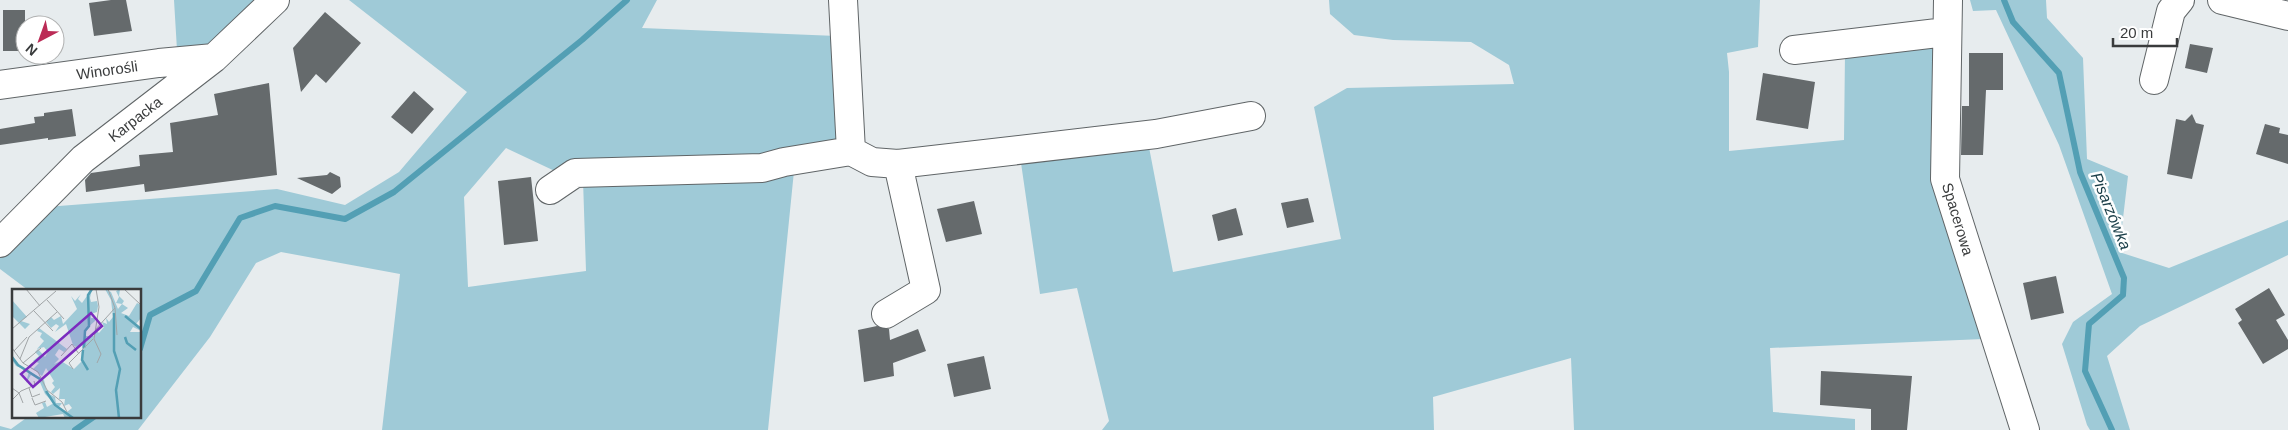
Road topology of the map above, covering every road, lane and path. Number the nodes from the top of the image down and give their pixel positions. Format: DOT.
graph roads {
  1 [pos="275,0"];
  2 [pos="843,0"];
  3 [pos="1948,0"];
  4 [pos="2180,0"];
  5 [pos="2222,0"];
  6 [pos="2288,16"];
  7 [pos="1946,32"];
  8 [pos="1794,50"];
  9 [pos="214,58"];
  10 [pos="2154,80"];
  11 [pos="0,85"];
  12 [pos="1252,116"];
  13 [pos="851,151"];
  14 [pos="898,164"];
  15 [pos="550,190"];
  16 [pos="0,243"];
  17 [pos="886,314"];
  18 [pos="2025,430"];
  1 -- 9 [label="street, Karpacka"];
  2 -- 13 [label="street"];
  3 -- 7 [label="street, Spacerowa"];
  4 -- 10 [label="street"];
  5 -- 6 [label="street"];
  7 -- 8 [label="street"];
  7 -- 18 [label="street, Spacerowa"];
  9 -- 11 [label="street, Winorośli"];
  9 -- 16 [label="street, Karpacka"];
  12 -- 14 [label="street"];
  13 -- 14 [label="street"];
  13 -- 15 [label="street"];
  14 -- 17 [label="street"];
}
